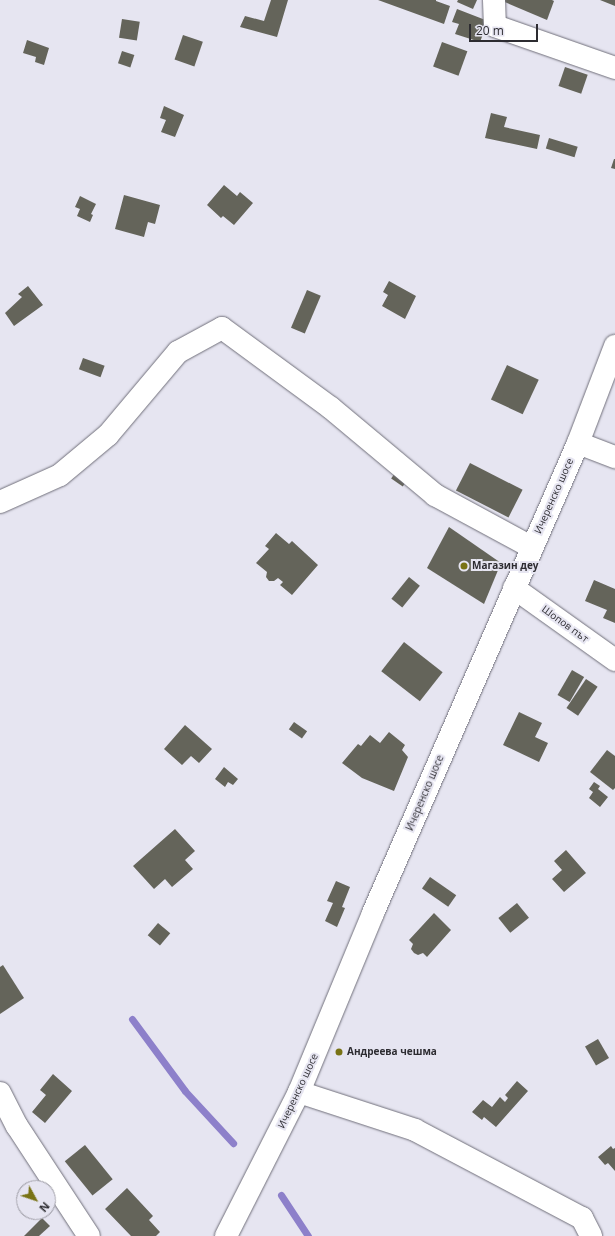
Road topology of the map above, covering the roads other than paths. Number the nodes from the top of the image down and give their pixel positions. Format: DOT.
graph roads {
  1 [pos="494,0"];
  2 [pos="615,68"];
  3 [pos="615,346"];
  4 [pos="578,442"];
  5 [pos="615,457"];
  6 [pos="0,502"];
  7 [pos="531,547"];
  8 [pos="514,588"];
  9 [pos="615,660"];
  10 [pos="299,1092"];
  11 [pos="0,1093"];
  12 [pos="89,1236"];
  13 [pos="226,1236"];
  14 [pos="591,1236"];
  1 -- 2 [label="street"];
  3 -- 4 [label="street, Ичеренско шосе"];
  4 -- 5 [label="street"];
  4 -- 7 [label="street, Ичеренско шосе"];
  6 -- 7 [label="street"];
  7 -- 8 [label="street, Ичеренско шосе"];
  8 -- 9 [label="street, Шопов път"];
  8 -- 10 [label="street, Ичеренско шосе"];
  10 -- 13 [label="street, Ичеренско шосе"];
  10 -- 14 [label="street"];
  11 -- 12 [label="street"];
}
